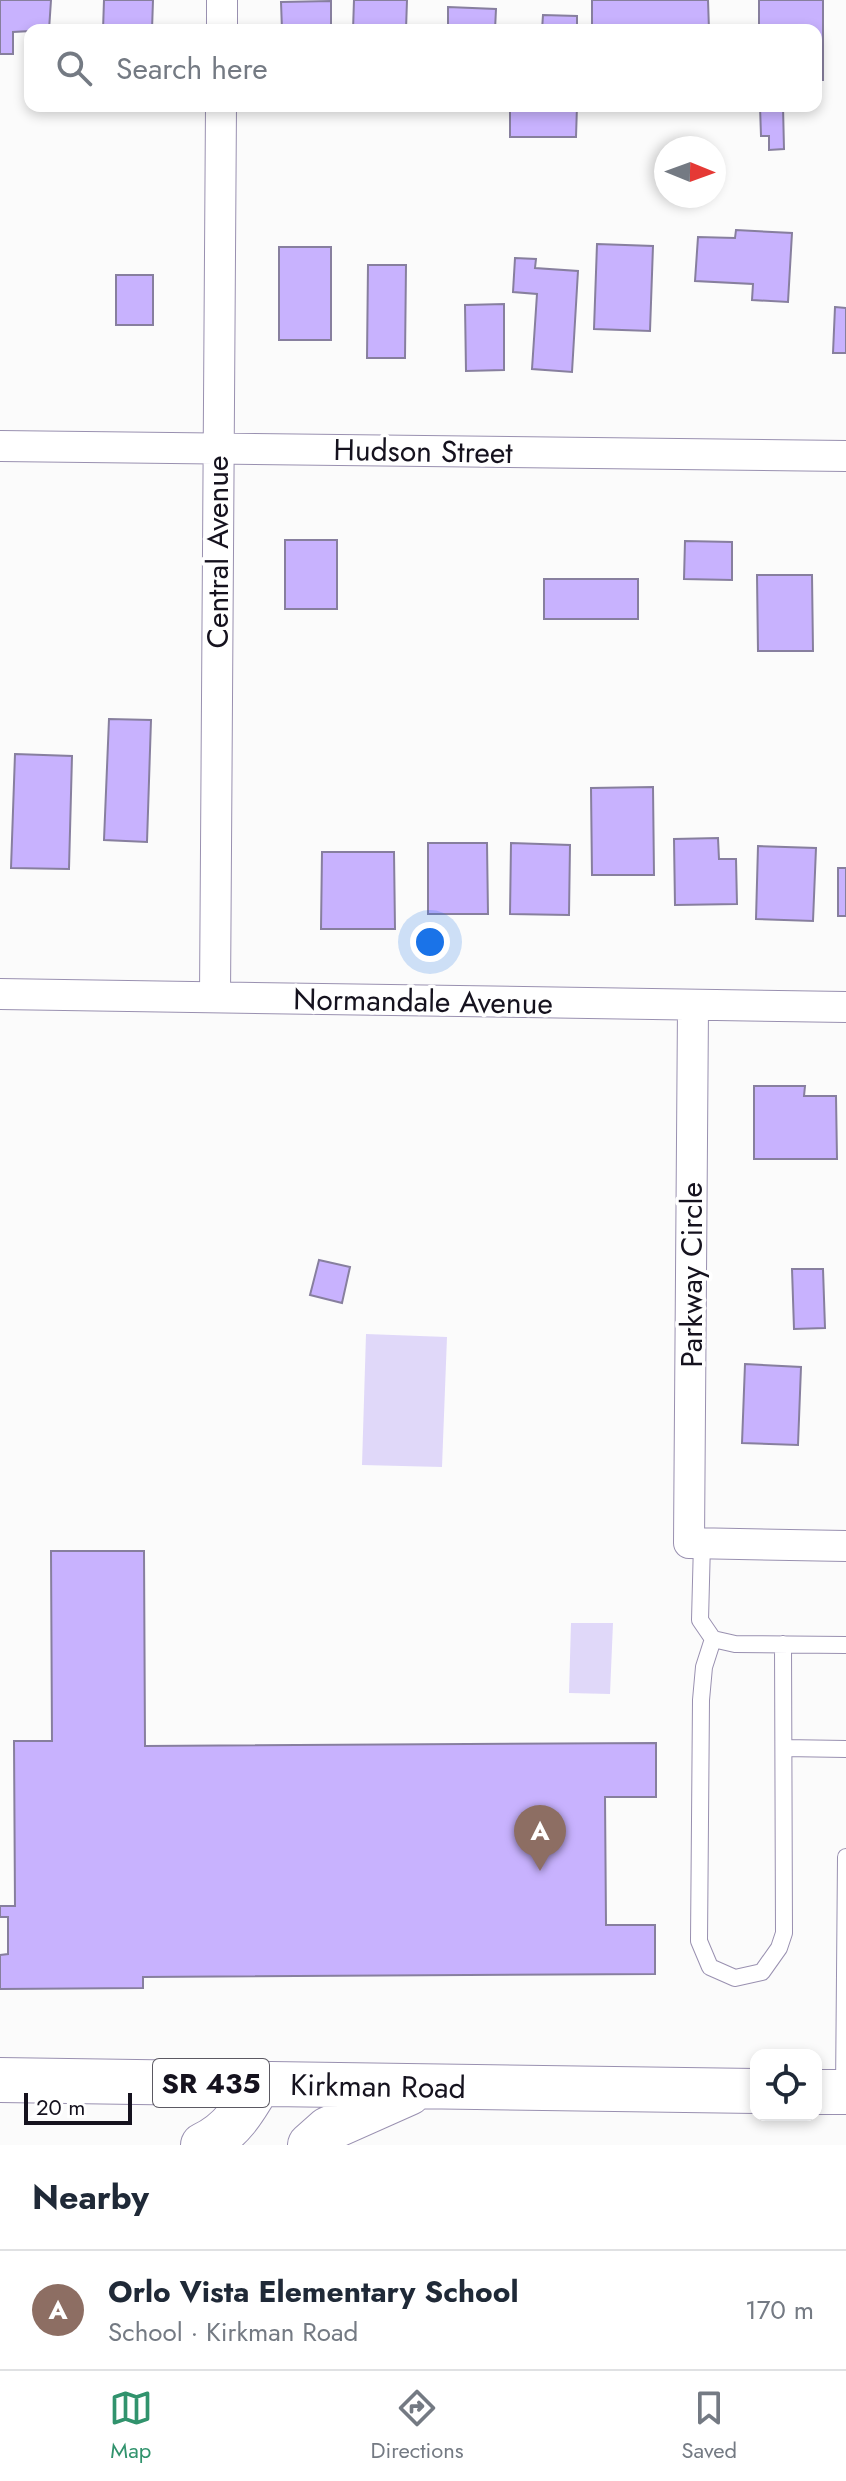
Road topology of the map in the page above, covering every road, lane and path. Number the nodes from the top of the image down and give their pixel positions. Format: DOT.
graph roads {
  1 [pos="222,0"];
  2 [pos="222,24"];
  3 [pos="221,112"];
  4 [pos="0,446"];
  5 [pos="218,449"];
  6 [pos="846,456"];
  7 [pos="0,994"];
  8 [pos="215,997"];
  9 [pos="693,1007"];
  10 [pos="846,1007"];
  11 [pos="696,1543"];
  12 [pos="846,1546"];
  13 [pos="713,1639"];
  14 [pos="783,1644"];
  15 [pos="846,1645"];
  16 [pos="784,1748"];
  17 [pos="846,1749"];
  18 [pos="846,1857"];
  19 [pos="0,2080"];
  20 [pos="259,2084"];
  21 [pos="422,2088"];
  22 [pos="750,2091"];
  23 [pos="835,2092"];
  24 [pos="203,2145"];
  25 [pos="310,2145"];
  1 -- 2 [label="street"];
  3 -- 5 [label="street, Central Avenue"];
  4 -- 5 [label="street, Hudson Street"];
  5 -- 6 [label="street, Hudson Street"];
  5 -- 8 [label="street, Central Avenue"];
  7 -- 8 [label="street, Normandale Avenue"];
  8 -- 9 [label="street, Normandale Avenue"];
  9 -- 10 [label="street, Normandale Avenue"];
  9 -- 11 [label="street, Parkway Circle"];
  11 -- 12 [label="street"];
  11 -- 13 [label="lane"];
  13 -- 14 [label="lane"];
  13 -- 16 [label="lane"];
  14 -- 15 [label="lane"];
  14 -- 16 [label="lane"];
  16 -- 17 [label="lane"];
  18 -- 23 [label="lane"];
  19 -- 20 [label="main road, Kirkman Road / SR 435"];
  20 -- 21 [label="main road, Kirkman Road / SR 435"];
  20 -- 24 [label="main road"];
  21 -- 22 [label="main road, Kirkman Road / SR 435"];
  21 -- 25 [label="main road"];
}
